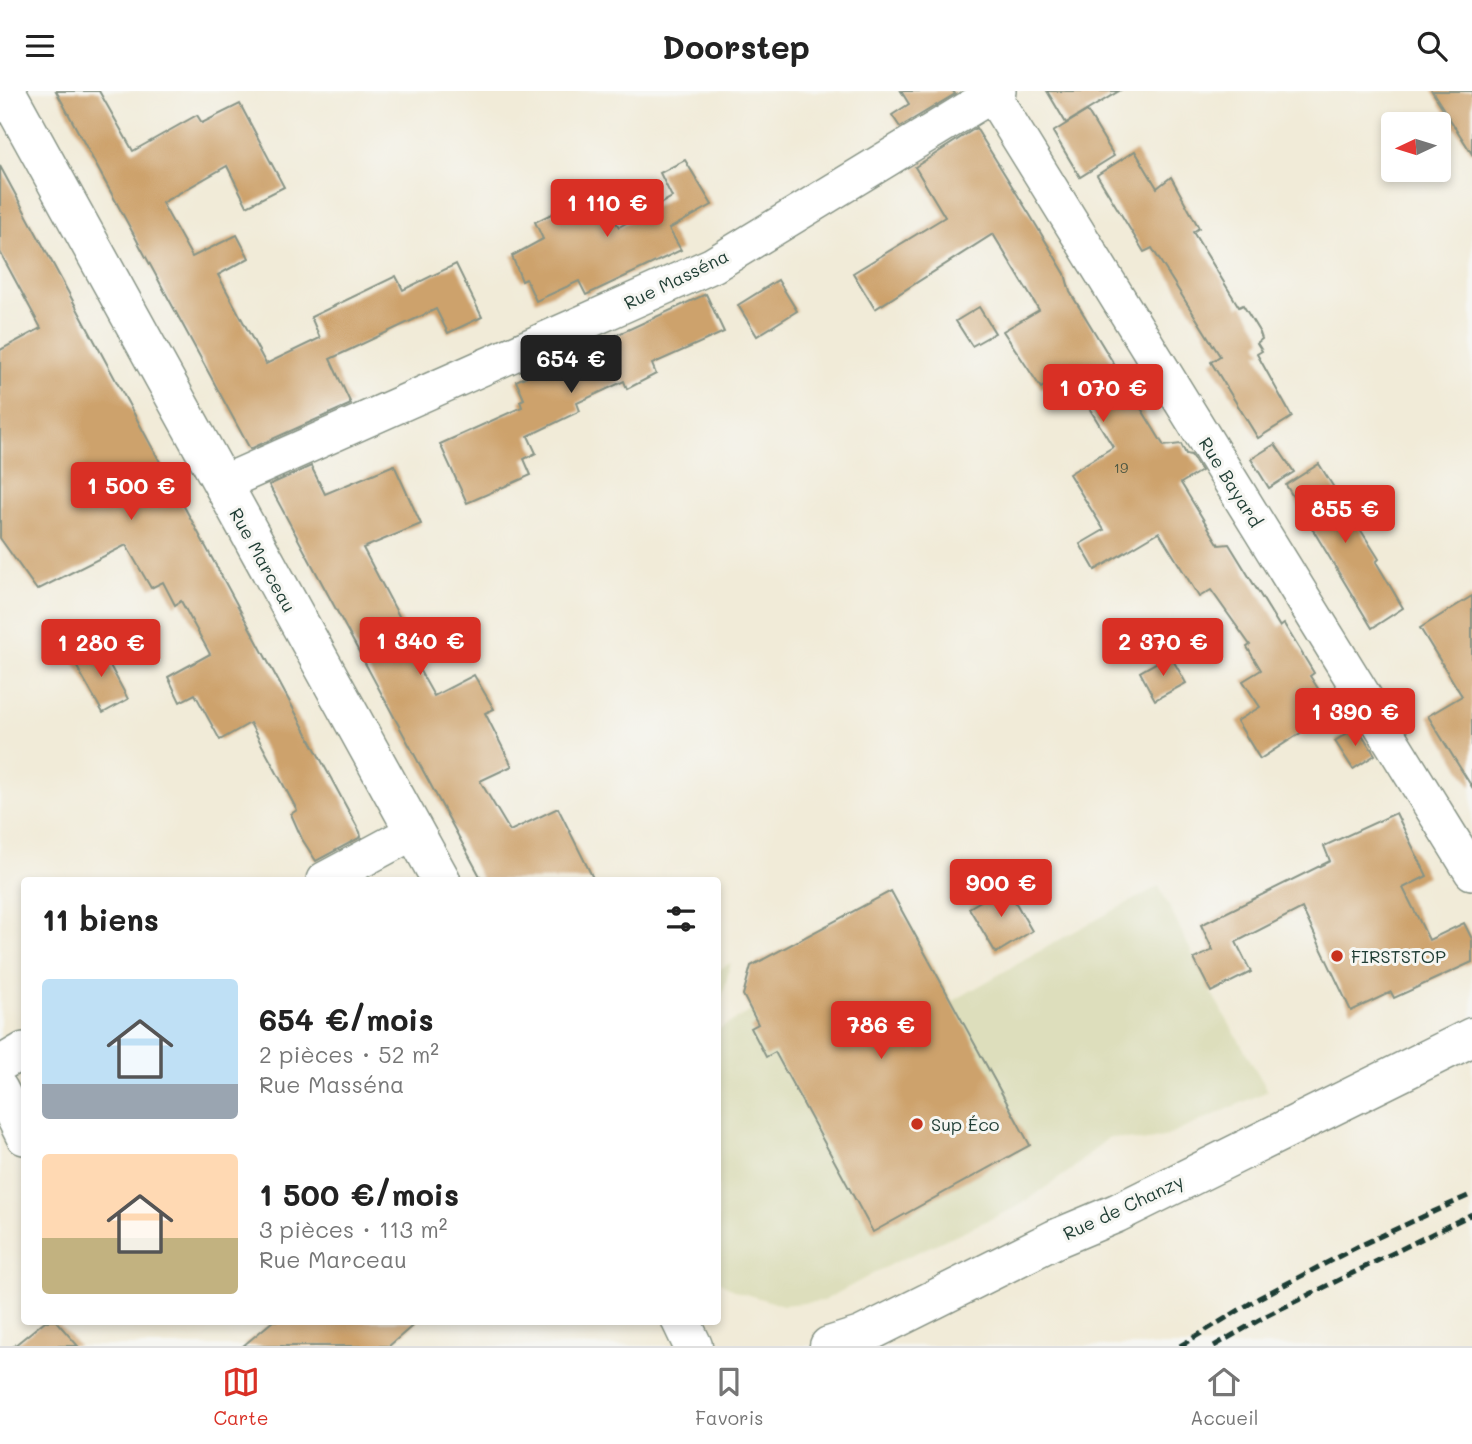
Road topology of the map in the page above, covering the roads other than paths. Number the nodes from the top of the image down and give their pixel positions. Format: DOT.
graph roads {
  1 [pos="6,91"];
  2 [pos="993,92"];
  3 [pos="221,485"];
  4 [pos="415,831"];
  5 [pos="1472,872"];
  6 [pos="330,877"];
  7 [pos="439,877"];
  8 [pos="1472,1037"];
  9 [pos="21,1052"];
  10 [pos="1472,1054"];
  11 [pos="0,1064"];
  12 [pos="1386,1080"];
  13 [pos="0,1090"];
  14 [pos="21,1131"];
  15 [pos="683,1325"];
  16 [pos="846,1343"];
  17 [pos="693,1346"];
  1 -- 3 [label="main road, Rue Marceau"];
  2 -- 3 [label="street, Rue Masséna"];
  2 -- 5 [label="street, Rue Bayard"];
  3 -- 4 [label="main road, Rue Marceau"];
  4 -- 6 [label="street"];
  4 -- 7 [label="main road, Rue Marceau"];
  8 -- 12 [label="main road, Rue de Chanzy"];
  9 -- 11 [label="street"];
  10 -- 12 [label="main road, Rue de Chanzy"];
  12 -- 16 [label="main road, Rue de Chanzy"];
  13 -- 14 [label="street"];
  15 -- 17 [label="main road"];
}
